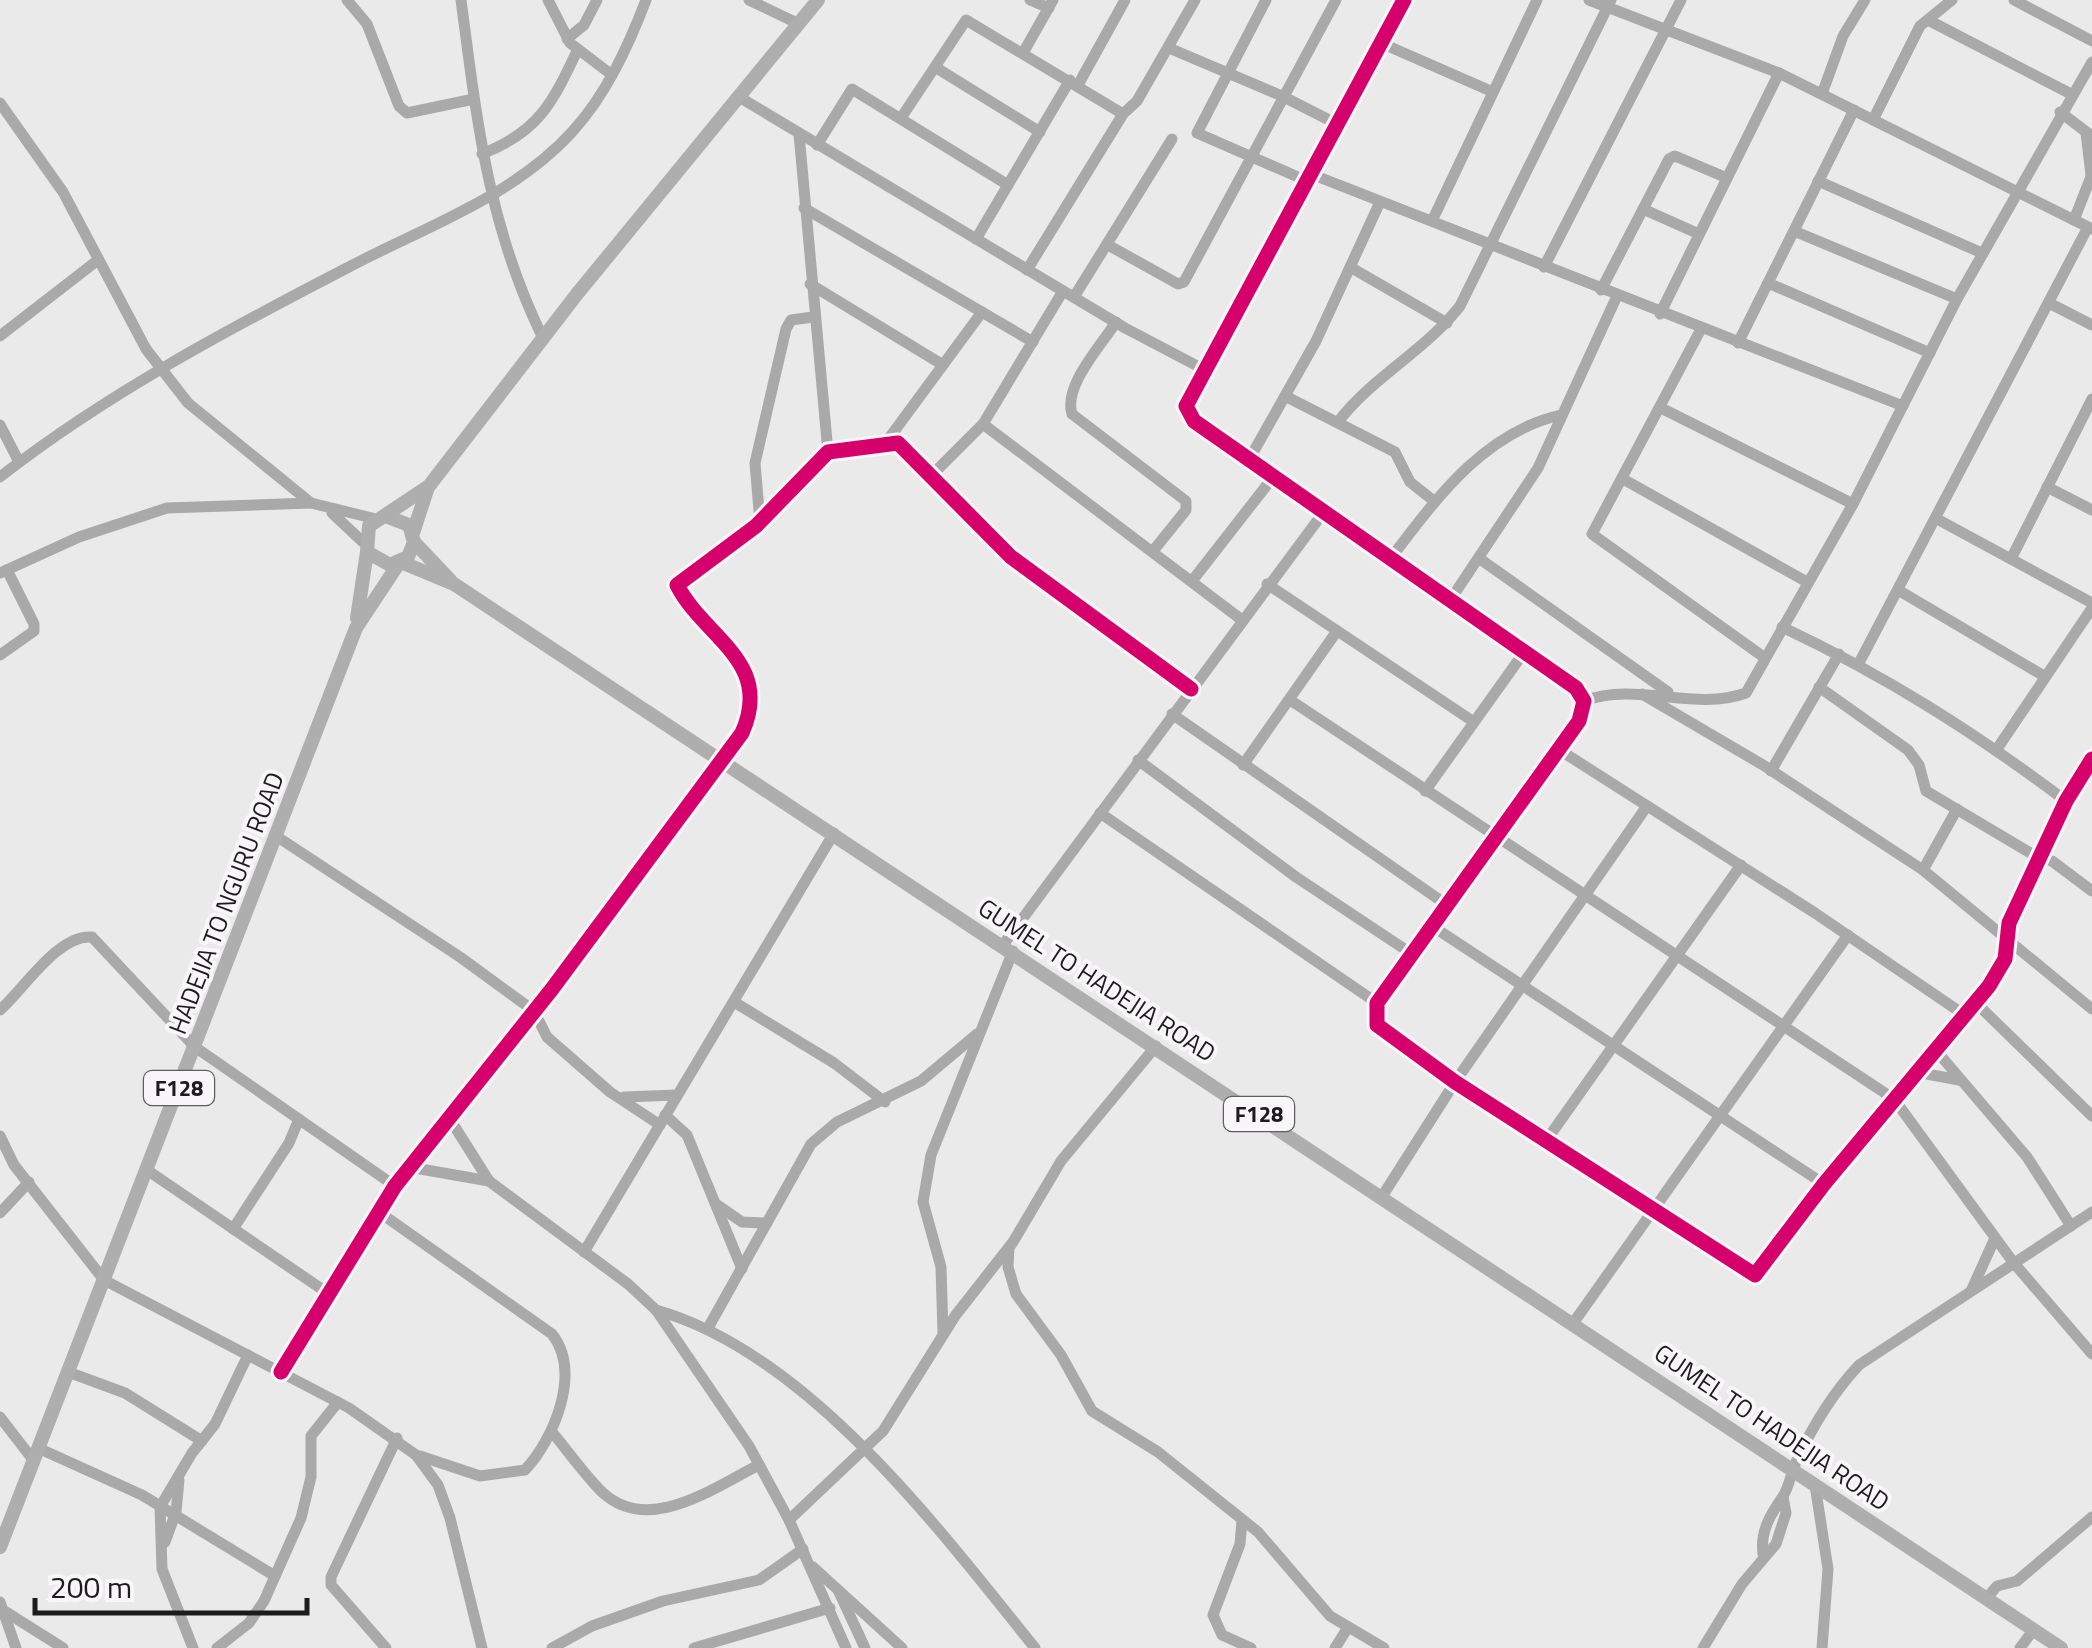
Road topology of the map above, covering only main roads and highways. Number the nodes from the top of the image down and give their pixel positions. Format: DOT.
graph roads {
  1 [pos="818,0"];
  2 [pos="428,486"];
  3 [pos="380,518"];
  4 [pos="413,538"];
  5 [pos="366,548"];
  6 [pos="400,562"];
  7 [pos="454,584"];
  8 [pos="356,628"];
  9 [pos="0,1547"];
  10 [pos="2061,1648"];
  1 -- 2 [label="main road"];
  2 -- 3 [label="main road"];
  2 -- 4 [label="main road"];
  3 -- 4 [label="main road, F128"];
  3 -- 5 [label="main road, F128"];
  4 -- 6 [label="main road, F128"];
  4 -- 7 [label="main road, F128"];
  5 -- 6 [label="main road, F128"];
  5 -- 8 [label="main road, F128"];
  6 -- 7 [label="main road, GUMEL TO HADEJIA ROAD / F128"];
  6 -- 8 [label="main road, HADEJIA TO NGURU ROAD / F128"];
  7 -- 10 [label="main road, GUMEL TO HADEJIA ROAD / F128"];
  8 -- 9 [label="main road, HADEJIA TO NGURU ROAD / F128"];
}
